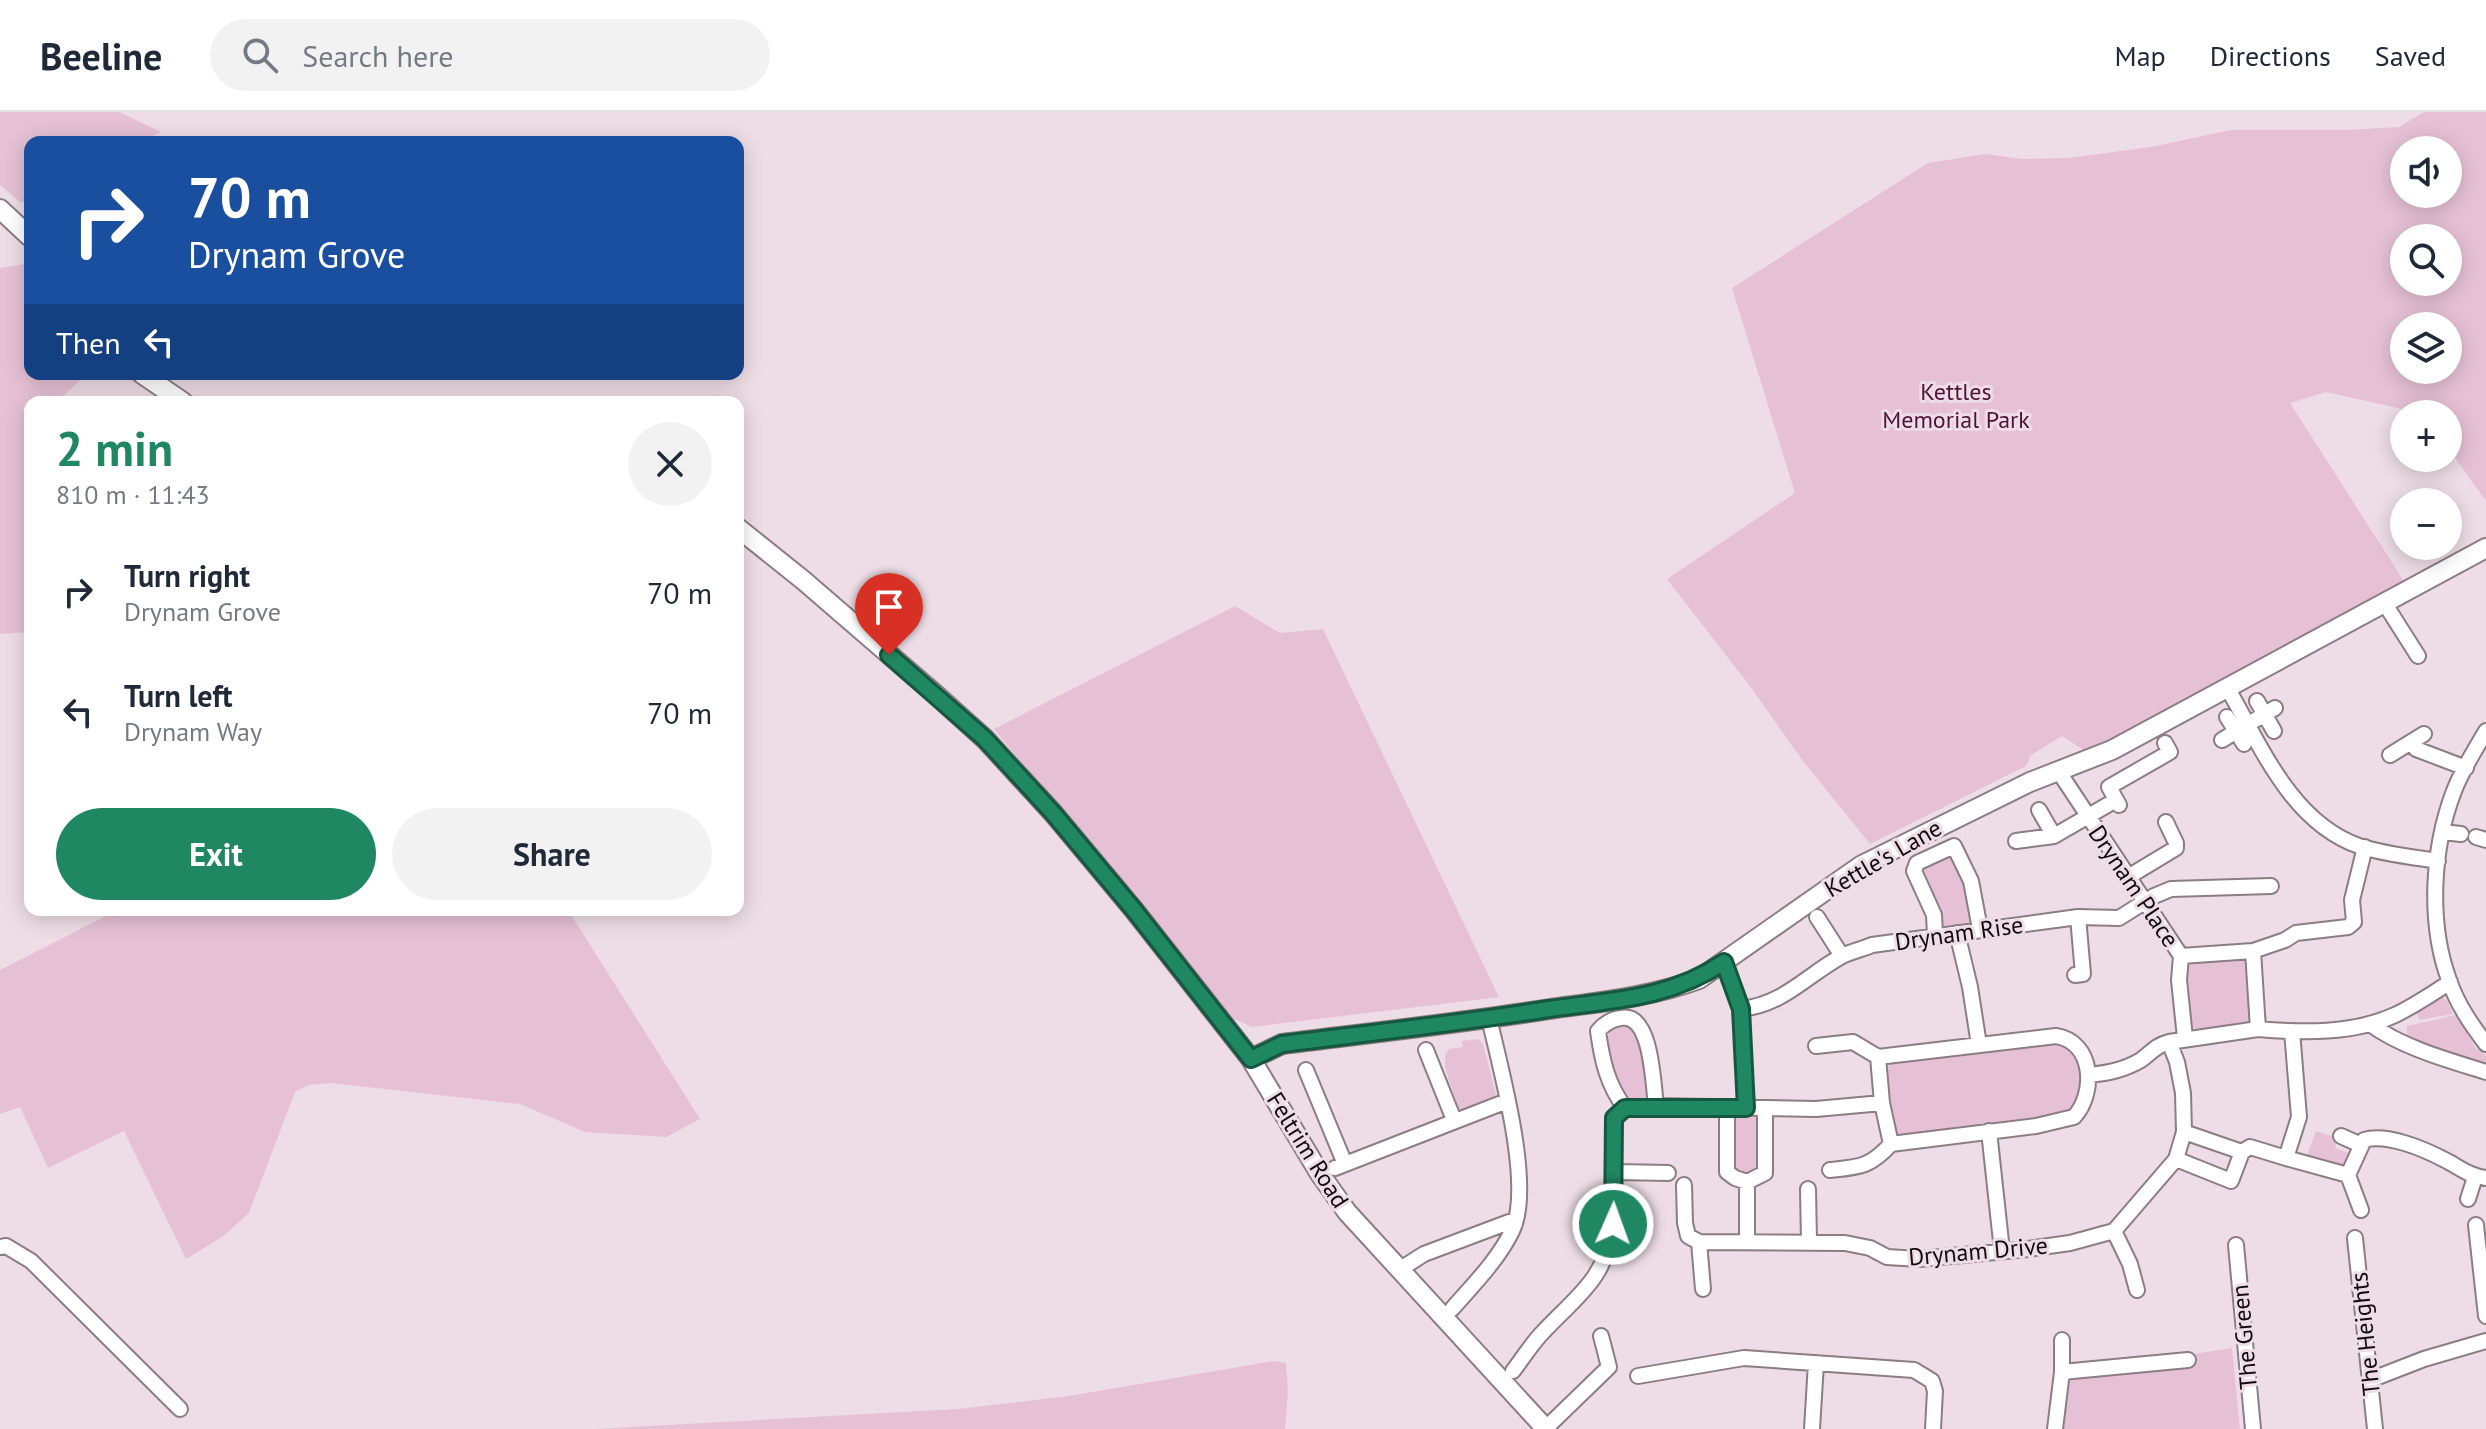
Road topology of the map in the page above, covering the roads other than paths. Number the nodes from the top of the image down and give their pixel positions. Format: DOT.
graph roads {
  1 [pos="0,209"];
  2 [pos="24,231"];
  3 [pos="151,380"];
  4 [pos="174,396"];
  5 [pos="744,533"];
  6 [pos="2486,548"];
  7 [pos="2385,604"];
  8 [pos="2418,656"];
  9 [pos="2228,689"];
  10 [pos="2227,717"];
  11 [pos="2274,731"];
  12 [pos="2486,731"];
  13 [pos="2243,733"];
  14 [pos="2222,740"];
  15 [pos="2165,743"];
  16 [pos="2390,755"];
  17 [pos="2466,768"];
  18 [pos="2059,772"];
  19 [pos="2039,810"];
  20 [pos="2087,816"];
  21 [pos="2166,822"];
  22 [pos="2443,832"];
  23 [pos="2054,836"];
  24 [pos="2474,837"];
  25 [pos="2016,841"];
  26 [pos="2365,847"];
  27 [pos="2438,861"];
  28 [pos="2128,877"];
  29 [pos="2271,886"];
  30 [pos="2145,903"];
  31 [pos="1817,917"];
  32 [pos="2078,917"];
  33 [pos="1980,929"];
  34 [pos="1957,933"];
  35 [pos="1935,935"];
  36 [pos="2253,951"];
  37 [pos="1842,956"];
  38 [pos="2181,956"];
  39 [pos="1724,962"];
  40 [pos="2075,975"];
  41 [pos="2450,982"];
  42 [pos="1741,1009"];
  43 [pos="1489,1018"];
  44 [pos="2370,1024"];
  45 [pos="2258,1029"];
  46 [pos="2292,1031"];
  47 [pos="2185,1038"];
  48 [pos="2169,1042"];
  49 [pos="2486,1044"];
  50 [pos="1979,1045"];
  51 [pos="1816,1046"];
  52 [pos="1426,1050"];
  53 [pos="1878,1057"];
  54 [pos="1251,1059"];
  55 [pos="1306,1070"];
  56 [pos="2486,1072"];
  57 [pos="2089,1075"];
  58 [pos="1507,1101"];
  59 [pos="1882,1103"];
  60 [pos="1656,1106"];
  61 [pos="1727,1107"];
  62 [pos="1625,1108"];
  63 [pos="1746,1108"];
  64 [pos="1765,1109"];
  65 [pos="1454,1120"];
  66 [pos="1989,1131"];
  67 [pos="2184,1132"];
  68 [pos="2341,1136"];
  69 [pos="1891,1144"];
  70 [pos="2361,1145"];
  71 [pos="2242,1152"];
  72 [pos="2286,1158"];
  73 [pos="2176,1159"];
  74 [pos="1830,1170"];
  75 [pos="1615,1172"];
  76 [pos="1668,1173"];
  77 [pos="2348,1175"];
  78 [pos="2481,1177"];
  79 [pos="1747,1182"];
  80 [pos="1684,1185"];
  81 [pos="1808,1189"];
  82 [pos="2468,1199"];
  83 [pos="2361,1210"];
  84 [pos="1515,1222"];
  85 [pos="2476,1225"];
  86 [pos="2114,1231"];
  87 [pos="2355,1238"];
  88 [pos="1699,1242"];
  89 [pos="1747,1242"];
  90 [pos="1809,1242"];
  91 [pos="2236,1245"];
  92 [pos="0,1247"];
  93 [pos="2002,1251"];
  94 [pos="1399,1270"];
  95 [pos="1703,1289"];
  96 [pos="2137,1290"];
  97 [pos="1452,1309"];
  98 [pos="2486,1316"];
  99 [pos="1601,1336"];
  100 [pos="2062,1340"];
  101 [pos="2486,1341"];
  102 [pos="2188,1360"];
  103 [pos="1816,1363"];
  104 [pos="1513,1371"];
  105 [pos="2062,1372"];
  106 [pos="1638,1376"];
  107 [pos="2370,1380"];
  108 [pos="180,1409"];
  109 [pos="1546,1429"];
  110 [pos="1812,1429"];
  111 [pos="1933,1429"];
  112 [pos="2055,1429"];
  113 [pos="2253,1429"];
  114 [pos="2375,1429"];
  1 -- 2 [label="street"];
  3 -- 4 [label="street"];
  5 -- 54 [label="street, Feltrim Road"];
  6 -- 7 [label="street, Kettle's Lane"];
  7 -- 8 [label="street"];
  7 -- 9 [label="street, Kettle's Lane"];
  9 -- 13 [label="street"];
  9 -- 18 [label="street, Kettle's Lane"];
  10 -- 13 [label="street"];
  11 -- 13 [label="street"];
  12 -- 17 [label="street"];
  13 -- 14 [label="street"];
  13 -- 26 [label="street"];
  15 -- 20 [label="street"];
  16 -- 17 [label="street"];
  17 -- 22 [label="street"];
  18 -- 20 [label="street, Drynam Place"];
  18 -- 39 [label="street, Kettle's Lane"];
  19 -- 23 [label="street, Drynam Place"];
  20 -- 23 [label="street, Drynam Place"];
  20 -- 28 [label="street, Drynam Place"];
  21 -- 28 [label="street"];
  22 -- 24 [label="street"];
  22 -- 27 [label="street"];
  23 -- 25 [label="street, Drynam Place"];
  26 -- 27 [label="street"];
  26 -- 36 [label="street"];
  27 -- 41 [label="street"];
  28 -- 30 [label="street, Drynam Place"];
  29 -- 30 [label="street, Drynam Rise"];
  30 -- 32 [label="street, Drynam Rise"];
  30 -- 38 [label="street, Drynam Place"];
  31 -- 37 [label="street"];
  32 -- 33 [label="street, Drynam Rise"];
  32 -- 40 [label="street"];
  33 -- 34 [label="street, Drynam Rise"];
  33 -- 35 [label="street"];
  34 -- 35 [label="street, Drynam Rise"];
  34 -- 50 [label="street"];
  35 -- 37 [label="street, Drynam Rise"];
  36 -- 38 [label="street"];
  36 -- 45 [label="street"];
  37 -- 42 [label="street, Drynam Rise"];
  38 -- 47 [label="street"];
  39 -- 42 [label="street"];
  39 -- 43 [label="street, Kettle's Lane"];
  41 -- 44 [label="street"];
  41 -- 49 [label="street"];
  42 -- 63 [label="street"];
  43 -- 54 [label="street, Kettle's Lane"];
  43 -- 58 [label="street"];
  44 -- 46 [label="street"];
  44 -- 56 [label="street"];
  45 -- 46 [label="street"];
  45 -- 47 [label="street"];
  46 -- 72 [label="street"];
  47 -- 48 [label="street"];
  48 -- 57 [label="street"];
  48 -- 67 [label="street"];
  50 -- 53 [label="street"];
  50 -- 57 [label="street"];
  51 -- 53 [label="street"];
  52 -- 65 [label="street"];
  53 -- 59 [label="street"];
  54 -- 94 [label="street, Feltrim Road"];
  55 -- 65 [label="street"];
  57 -- 66 [label="street"];
  58 -- 65 [label="street"];
  58 -- 84 [label="street"];
  59 -- 64 [label="street"];
  59 -- 69 [label="street"];
  60 -- 61 [label="street"];
  60 -- 62 [label="street"];
  60 -- 62 [label="street"];
  61 -- 63 [label="street"];
  61 -- 79 [label="street"];
  62 -- 75 [label="street"];
  63 -- 64 [label="street"];
  64 -- 79 [label="street"];
  66 -- 69 [label="street"];
  66 -- 93 [label="street"];
  67 -- 71 [label="street"];
  67 -- 73 [label="street"];
  68 -- 70 [label="street"];
  69 -- 74 [label="street"];
  70 -- 77 [label="street"];
  70 -- 78 [label="street"];
  71 -- 72 [label="street"];
  71 -- 73 [label="street"];
  72 -- 77 [label="street"];
  73 -- 86 [label="street"];
  75 -- 76 [label="street"];
  75 -- 104 [label="street"];
  77 -- 83 [label="street"];
  78 -- 82 [label="street"];
  79 -- 89 [label="street"];
  80 -- 88 [label="street"];
  81 -- 90 [label="street"];
  84 -- 94 [label="street"];
  84 -- 97 [label="street"];
  85 -- 98 [label="street"];
  86 -- 93 [label="street, Drynam Drive"];
  86 -- 96 [label="street"];
  87 -- 107 [label="street, The Heights"];
  88 -- 89 [label="street, Drynam Drive"];
  88 -- 95 [label="street"];
  89 -- 90 [label="street, Drynam Drive"];
  90 -- 93 [label="street, Drynam Drive"];
  91 -- 113 [label="street, The Green"];
  92 -- 108 [label="street"];
  94 -- 109 [label="street, Feltrim Road"];
  99 -- 109 [label="street"];
  100 -- 105 [label="street"];
  101 -- 107 [label="street"];
  102 -- 105 [label="street"];
  103 -- 106 [label="street"];
  103 -- 110 [label="street"];
  103 -- 111 [label="street"];
  105 -- 112 [label="street"];
  107 -- 114 [label="street, The Heights"];
}
